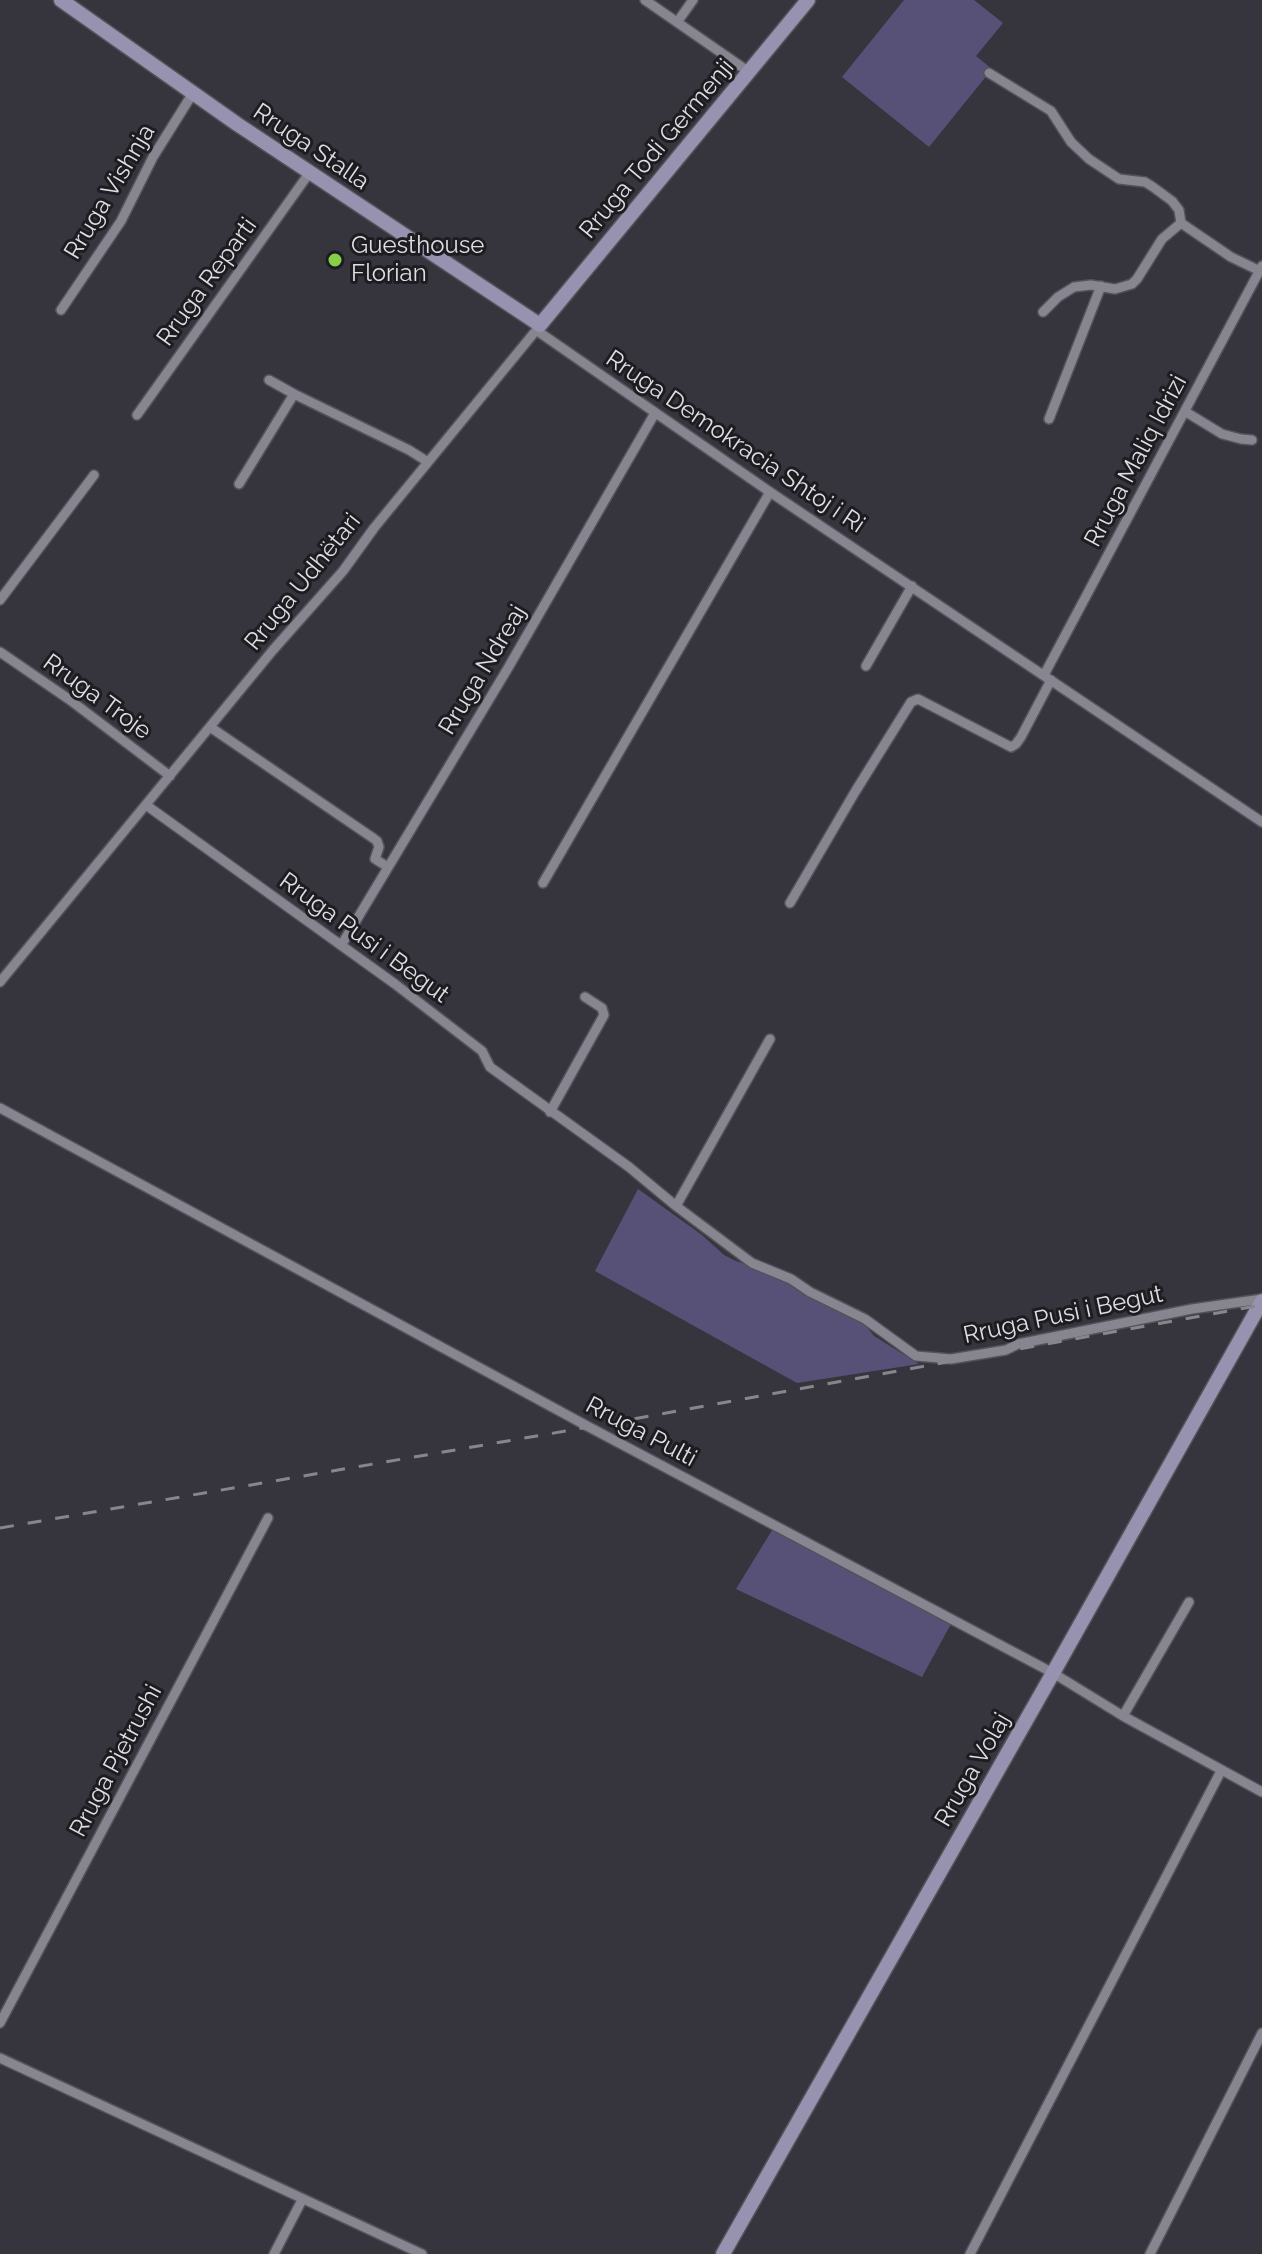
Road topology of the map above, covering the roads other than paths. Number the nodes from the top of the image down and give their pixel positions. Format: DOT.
graph roads {
  1 [pos="61,0"];
  2 [pos="645,0"];
  3 [pos="693,0"];
  4 [pos="808,0"];
  5 [pos="678,21"];
  6 [pos="749,72"];
  7 [pos="989,73"];
  8 [pos="193,93"];
  9 [pos="310,172"];
  10 [pos="1181,223"];
  11 [pos="1261,269"];
  12 [pos="1101,286"];
  13 [pos="61,310"];
  14 [pos="1043,312"];
  15 [pos="538,328"];
  16 [pos="269,380"];
  17 [pos="294,394"];
  18 [pos="1186,412"];
  19 [pos="655,413"];
  20 [pos="137,415"];
  21 [pos="1049,419"];
  22 [pos="1252,440"];
  23 [pos="428,462"];
  24 [pos="94,475"];
  25 [pos="239,484"];
  26 [pos="770,492"];
  27 [pos="912,586"];
  28 [pos="0,600"];
  29 [pos="0,652"];
  30 [pos="866,666"];
  31 [pos="1047,677"];
  32 [pos="210,727"];
  33 [pos="170,776"];
  34 [pos="146,805"];
  35 [pos="1262,822"];
  36 [pos="388,867"];
  37 [pos="543,883"];
  38 [pos="790,903"];
  39 [pos="342,944"];
  40 [pos="0,982"];
  41 [pos="585,997"];
  42 [pos="770,1039"];
  43 [pos="0,1108"];
  44 [pos="550,1112"];
  45 [pos="676,1206"];
  46 [pos="1259,1309"];
  47 [pos="268,1518"];
  48 [pos="1189,1602"];
  49 [pos="1053,1673"];
  50 [pos="1123,1716"];
  51 [pos="1221,1771"];
  52 [pos="1262,1792"];
  53 [pos="0,2023"];
  54 [pos="1262,2033"];
  55 [pos="0,2058"];
  56 [pos="302,2200"];
  57 [pos="274,2254"];
  58 [pos="422,2254"];
  59 [pos="723,2254"];
  60 [pos="970,2254"];
  61 [pos="1150,2254"];
  1 -- 8 [label="street, Rruga Stalla"];
  2 -- 5 [label="street"];
  3 -- 5 [label="street"];
  4 -- 6 [label="street, Rruga Todi Germenji"];
  5 -- 6 [label="street"];
  6 -- 15 [label="street, Rruga Todi Germenji"];
  7 -- 10 [label="street"];
  8 -- 9 [label="street, Rruga Stalla"];
  8 -- 13 [label="street, Rruga Vishnja"];
  9 -- 15 [label="street, Rruga Stalla"];
  9 -- 20 [label="street, Rruga Reparti"];
  10 -- 11 [label="street"];
  10 -- 12 [label="street"];
  11 -- 18 [label="street, Rruga Maliq Idrizi"];
  12 -- 14 [label="street"];
  12 -- 21 [label="street"];
  15 -- 19 [label="street, Rruga Demokracia Shtoj i Ri"];
  15 -- 23 [label="street, Rruga Udhëtari"];
  16 -- 17 [label="street"];
  17 -- 23 [label="street"];
  17 -- 25 [label="street"];
  18 -- 22 [label="street"];
  18 -- 31 [label="street, Rruga Maliq Idrizi"];
  19 -- 26 [label="street, Rruga Demokracia Shtoj i Ri"];
  19 -- 36 [label="street, Rruga Ndreaj"];
  23 -- 32 [label="street, Rruga Udhëtari"];
  24 -- 28 [label="street"];
  26 -- 27 [label="street, Rruga Demokracia Shtoj i Ri"];
  26 -- 37 [label="street"];
  27 -- 30 [label="street"];
  27 -- 31 [label="street, Rruga Demokracia Shtoj i Ri"];
  29 -- 33 [label="street, Rruga Troje"];
  31 -- 35 [label="street, Rruga Demokracia Shtoj i Ri"];
  31 -- 38 [label="street"];
  32 -- 33 [label="street, Rruga Udhëtari"];
  32 -- 36 [label="street"];
  33 -- 34 [label="street, Rruga Udhëtari"];
  34 -- 39 [label="street, Rruga Pusi i Begut"];
  34 -- 40 [label="street, Rruga Udhëtari"];
  36 -- 39 [label="street, Rruga Ndreaj"];
  39 -- 44 [label="street, Rruga Pusi i Begut"];
  41 -- 44 [label="street"];
  42 -- 45 [label="street"];
  43 -- 49 [label="street, Rruga Pulti"];
  44 -- 45 [label="street, Rruga Pusi i Begut"];
  45 -- 46 [label="street, Rruga Pusi i Begut"];
  46 -- 49 [label="street, Rruga Volaj"];
  47 -- 53 [label="street, Rruga Pjetrushi"];
  48 -- 50 [label="street"];
  49 -- 50 [label="street, Rruga Pulti"];
  49 -- 59 [label="street, Rruga Volaj"];
  50 -- 51 [label="street, Rruga Pulti"];
  51 -- 52 [label="street, Rruga Pulti"];
  51 -- 60 [label="street"];
  54 -- 61 [label="street"];
  55 -- 56 [label="street"];
  56 -- 57 [label="street"];
  56 -- 58 [label="street"];
}
